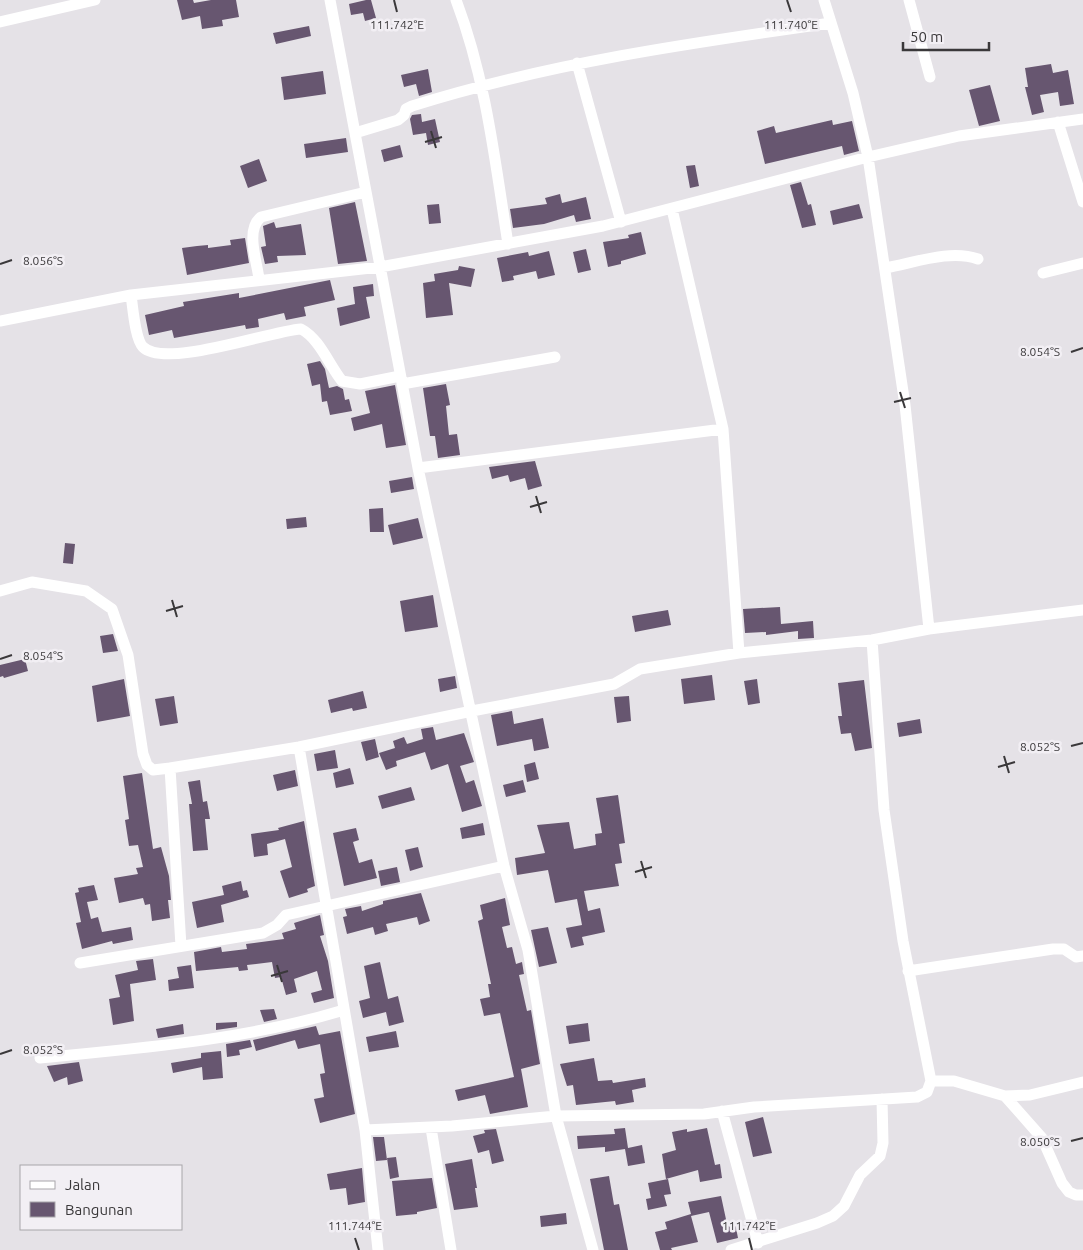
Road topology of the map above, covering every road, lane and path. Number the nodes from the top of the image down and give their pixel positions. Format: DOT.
graph roads {
  1 [pos="95,0"];
  2 [pos="330,0"];
  3 [pos="456,0"];
  4 [pos="824,0"];
  5 [pos="909,0"];
  6 [pos="0,22"];
  7 [pos="831,23"];
  8 [pos="577,63"];
  9 [pos="930,77"];
  10 [pos="482,87"];
  11 [pos="1083,119"];
  12 [pos="1058,122"];
  13 [pos="355,133"];
  14 [pos="868,157"];
  15 [pos="366,192"];
  16 [pos="1083,200"];
  17 [pos="672,210"];
  18 [pos="621,222"];
  19 [pos="508,244"];
  20 [pos="978,259"];
  21 [pos="1083,263"];
  22 [pos="380,267"];
  23 [pos="885,268"];
  24 [pos="1043,274"];
  25 [pos="260,279"];
  26 [pos="131,296"];
  27 [pos="0,321"];
  28 [pos="556,357"];
  29 [pos="401,380"];
  30 [pos="723,429"];
  31 [pos="418,468"];
  32 [pos="0,591"];
  33 [pos="1083,610"];
  34 [pos="929,629"];
  35 [pos="872,640"];
  36 [pos="739,653"];
  37 [pos="472,711"];
  38 [pos="299,747"];
  39 [pos="170,768"];
  40 [pos="504,866"];
  41 [pos="326,906"];
  42 [pos="181,946"];
  43 [pos="1083,956"];
  44 [pos="80,963"];
  45 [pos="908,971"];
  46 [pos="344,1010"];
  47 [pos="40,1058"];
  48 [pos="931,1081"];
  49 [pos="1083,1082"];
  50 [pos="1005,1096"];
  51 [pos="882,1099"];
  52 [pos="722,1111"];
  53 [pos="556,1116"];
  54 [pos="431,1128"];
  55 [pos="365,1130"];
  56 [pos="1083,1195"];
  57 [pos="758,1243"];
  58 [pos="378,1250"];
  59 [pos="451,1250"];
  60 [pos="592,1250"];
  61 [pos="731,1250"];
  1 -- 6 [label="street"];
  2 -- 13 [label="street"];
  3 -- 10 [label="street"];
  4 -- 7 [label="street"];
  5 -- 9 [label="street"];
  7 -- 8 [label="street"];
  7 -- 14 [label="street"];
  8 -- 10 [label="street"];
  8 -- 18 [label="street"];
  10 -- 13 [label="street"];
  10 -- 19 [label="street"];
  11 -- 12 [label="street"];
  12 -- 14 [label="street"];
  12 -- 16 [label="street"];
  13 -- 15 [label="street"];
  14 -- 17 [label="street"];
  14 -- 23 [label="street"];
  15 -- 22 [label="street"];
  15 -- 25 [label="street"];
  17 -- 18 [label="street"];
  17 -- 30 [label="street"];
  18 -- 19 [label="street"];
  19 -- 22 [label="street"];
  20 -- 23 [label="street"];
  21 -- 24 [label="street"];
  22 -- 25 [label="street"];
  22 -- 29 [label="street"];
  23 -- 34 [label="street"];
  25 -- 26 [label="street"];
  26 -- 27 [label="street"];
  26 -- 29 [label="street"];
  28 -- 29 [label="street"];
  29 -- 31 [label="street"];
  30 -- 31 [label="street"];
  30 -- 36 [label="street"];
  31 -- 37 [label="street"];
  32 -- 39 [label="street"];
  33 -- 34 [label="street"];
  34 -- 35 [label="street"];
  35 -- 36 [label="street"];
  35 -- 45 [label="street"];
  36 -- 37 [label="street"];
  37 -- 38 [label="street"];
  37 -- 40 [label="street"];
  38 -- 39 [label="street"];
  38 -- 41 [label="street"];
  39 -- 42 [label="street"];
  40 -- 41 [label="street"];
  40 -- 53 [label="street"];
  41 -- 42 [label="street"];
  41 -- 46 [label="street"];
  42 -- 44 [label="street"];
  43 -- 45 [label="street"];
  45 -- 48 [label="street"];
  46 -- 47 [label="street"];
  46 -- 55 [label="street"];
  48 -- 50 [label="street"];
  48 -- 51 [label="street"];
  49 -- 50 [label="street"];
  50 -- 56 [label="street"];
  51 -- 52 [label="street"];
  51 -- 57 [label="street"];
  52 -- 53 [label="street"];
  52 -- 57 [label="street"];
  53 -- 54 [label="street"];
  53 -- 60 [label="street"];
  54 -- 55 [label="street"];
  54 -- 59 [label="street"];
  55 -- 58 [label="street"];
  57 -- 61 [label="street"];
}
